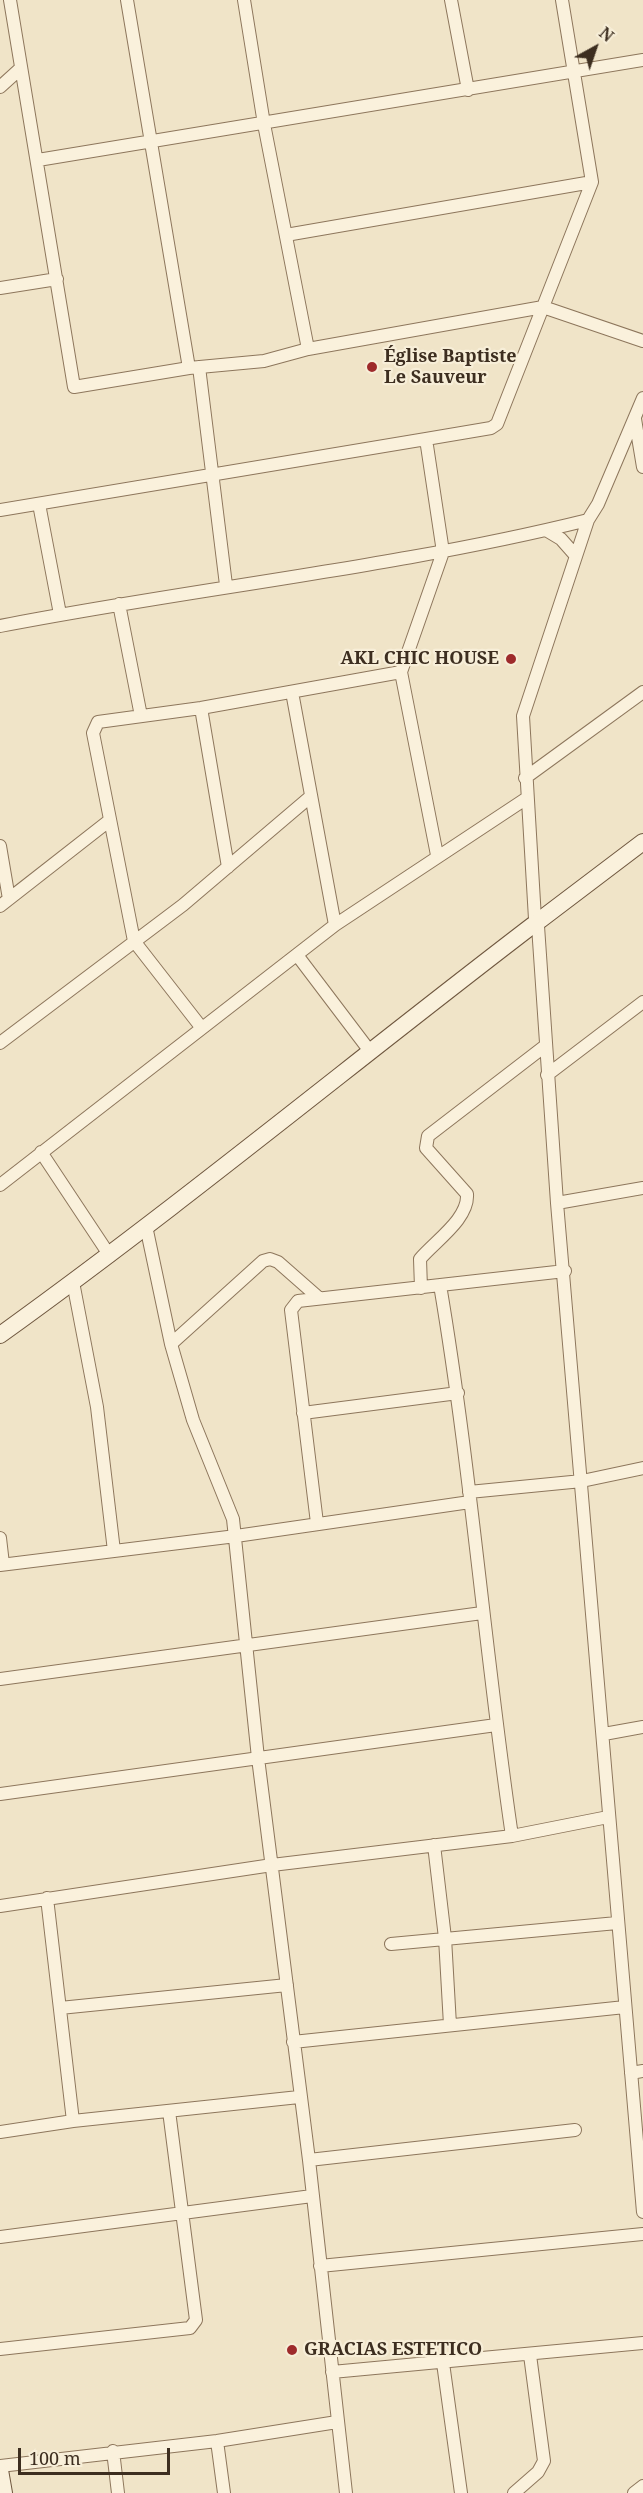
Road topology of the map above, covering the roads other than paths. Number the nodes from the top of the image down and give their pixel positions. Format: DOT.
graph roads {
  1 [pos="10,0"];
  2 [pos="127,0"];
  3 [pos="244,0"];
  4 [pos="451,0"];
  5 [pos="562,0"];
  6 [pos="643,60"];
  7 [pos="21,68"];
  8 [pos="574,71"];
  9 [pos="0,87"];
  10 [pos="468,90"];
  11 [pos="264,124"];
  12 [pos="153,142"];
  13 [pos="38,160"];
  14 [pos="592,182"];
  15 [pos="286,235"];
  16 [pos="57,279"];
  17 [pos="0,288"];
  18 [pos="543,307"];
  19 [pos="643,340"];
  20 [pos="308,349"];
  21 [pos="194,368"];
  22 [pos="643,398"];
  23 [pos="635,419"];
  24 [pos="426,439"];
  25 [pos="643,467"];
  26 [pos="213,474"];
  27 [pos="39,504"];
  28 [pos="0,510"];
  29 [pos="588,520"];
  30 [pos="546,530"];
  31 [pos="443,552"];
  32 [pos="576,556"];
  33 [pos="226,585"];
  34 [pos="119,604"];
  35 [pos="60,614"];
  36 [pos="0,626"];
  37 [pos="400,672"];
  38 [pos="292,692"];
  39 [pos="643,692"];
  40 [pos="201,708"];
  41 [pos="141,716"];
  42 [pos="525,778"];
  43 [pos="310,797"];
  44 [pos="527,798"];
  45 [pos="110,820"];
  46 [pos="643,842"];
  47 [pos="0,846"];
  48 [pos="437,855"];
  49 [pos="228,867"];
  50 [pos="5,902"];
  51 [pos="537,922"];
  52 [pos="335,925"];
  53 [pos="134,941"];
  54 [pos="297,955"];
  55 [pos="643,1002"];
  56 [pos="201,1027"];
  57 [pos="0,1043"];
  58 [pos="545,1046"];
  59 [pos="369,1050"];
  60 [pos="547,1076"];
  61 [pos="41,1152"];
  62 [pos="0,1185"];
  63 [pos="643,1188"];
  64 [pos="558,1203"];
  65 [pos="146,1226"];
  66 [pos="110,1256"];
  67 [pos="565,1271"];
  68 [pos="73,1282"];
  69 [pos="440,1285"];
  70 [pos="421,1288"];
  71 [pos="319,1299"];
  72 [pos="0,1335"];
  73 [pos="171,1344"];
  74 [pos="458,1393"];
  75 [pos="303,1413"];
  76 [pos="643,1468"];
  77 [pos="582,1481"];
  78 [pos="469,1497"];
  79 [pos="317,1523"];
  80 [pos="236,1536"];
  81 [pos="0,1538"];
  82 [pos="114,1551"];
  83 [pos="1,1564"];
  84 [pos="482,1613"];
  85 [pos="247,1646"];
  86 [pos="0,1679"];
  87 [pos="496,1725"];
  88 [pos="643,1727"];
  89 [pos="604,1734"];
  90 [pos="258,1758"];
  91 [pos="0,1794"];
  92 [pos="608,1817"];
  93 [pos="512,1836"];
  94 [pos="434,1845"];
  95 [pos="272,1865"];
  96 [pos="47,1898"];
  97 [pos="0,1906"];
  98 [pos="617,1923"];
  99 [pos="445,1938"];
  100 [pos="391,1944"];
  101 [pos="287,1985"];
  102 [pos="625,2007"];
  103 [pos="60,2008"];
  104 [pos="450,2025"];
  105 [pos="293,2042"];
  106 [pos="637,2072"];
  107 [pos="299,2097"];
  108 [pos="169,2111"];
  109 [pos="73,2121"];
  110 [pos="575,2130"];
  111 [pos="0,2132"];
  112 [pos="309,2160"];
  113 [pos="312,2196"];
  114 [pos="643,2212"];
  115 [pos="180,2214"];
  116 [pos="643,2234"];
  117 [pos="0,2237"];
  118 [pos="320,2266"];
  119 [pos="643,2343"];
  120 [pos="0,2349"];
  121 [pos="530,2355"];
  122 [pos="443,2364"];
  123 [pos="332,2372"];
  124 [pos="337,2422"];
  125 [pos="217,2441"];
  126 [pos="113,2451"];
  127 [pos="0,2468"];
  128 [pos="643,2486"];
  129 [pos="4,2493"];
  130 [pos="118,2493"];
  131 [pos="224,2493"];
  132 [pos="346,2493"];
  133 [pos="461,2493"];
  134 [pos="514,2493"];
  135 [pos="634,2493"];
  1 -- 7 [label="street"];
  2 -- 12 [label="street"];
  3 -- 11 [label="street"];
  4 -- 10 [label="street"];
  5 -- 8 [label="street"];
  6 -- 8 [label="street"];
  7 -- 9 [label="street"];
  7 -- 13 [label="street"];
  8 -- 10 [label="street"];
  8 -- 14 [label="street"];
  10 -- 11 [label="street"];
  11 -- 12 [label="street"];
  11 -- 15 [label="street"];
  12 -- 13 [label="street"];
  12 -- 21 [label="street"];
  13 -- 16 [label="street"];
  14 -- 15 [label="street"];
  14 -- 18 [label="street"];
  15 -- 20 [label="street"];
  16 -- 17 [label="street"];
  16 -- 21 [label="street"];
  18 -- 19 [label="street"];
  18 -- 20 [label="street"];
  18 -- 24 [label="street"];
  20 -- 21 [label="street"];
  21 -- 26 [label="street"];
  22 -- 23 [label="street"];
  23 -- 25 [label="street"];
  23 -- 29 [label="street"];
  24 -- 26 [label="street"];
  24 -- 31 [label="street"];
  26 -- 27 [label="street"];
  26 -- 33 [label="street"];
  27 -- 28 [label="street"];
  27 -- 35 [label="street"];
  29 -- 30 [label="street"];
  29 -- 32 [label="street"];
  30 -- 31 [label="street"];
  30 -- 32 [label="street"];
  31 -- 33 [label="street"];
  31 -- 37 [label="street"];
  32 -- 42 [label="street"];
  33 -- 34 [label="street"];
  34 -- 35 [label="street"];
  34 -- 41 [label="street"];
  35 -- 36 [label="street"];
  37 -- 38 [label="street"];
  37 -- 48 [label="street"];
  38 -- 40 [label="street"];
  38 -- 43 [label="street"];
  39 -- 42 [label="street"];
  40 -- 41 [label="street"];
  40 -- 49 [label="street"];
  41 -- 45 [label="street"];
  42 -- 44 [label="street"];
  43 -- 49 [label="street"];
  43 -- 52 [label="street"];
  44 -- 48 [label="street"];
  44 -- 51 [label="street"];
  45 -- 50 [label="street"];
  45 -- 53 [label="street"];
  46 -- 51 [label="street"];
  47 -- 50 [label="street"];
  48 -- 52 [label="street"];
  49 -- 53 [label="street"];
  51 -- 58 [label="street"];
  51 -- 59 [label="street"];
  52 -- 54 [label="street"];
  53 -- 56 [label="street"];
  53 -- 57 [label="street"];
  54 -- 56 [label="street"];
  54 -- 59 [label="street"];
  55 -- 60 [label="street"];
  56 -- 61 [label="street"];
  58 -- 60 [label="street"];
  58 -- 70 [label="street"];
  59 -- 65 [label="street"];
  60 -- 64 [label="street"];
  61 -- 62 [label="street"];
  61 -- 66 [label="street"];
  63 -- 64 [label="street"];
  64 -- 67 [label="street"];
  65 -- 66 [label="street"];
  65 -- 73 [label="street"];
  66 -- 68 [label="street"];
  67 -- 69 [label="street"];
  67 -- 77 [label="street"];
  68 -- 72 [label="street"];
  68 -- 82 [label="street"];
  69 -- 70 [label="street"];
  69 -- 74 [label="street"];
  70 -- 71 [label="street"];
  71 -- 73 [label="street"];
  71 -- 75 [label="street"];
  73 -- 80 [label="street"];
  74 -- 75 [label="street"];
  74 -- 78 [label="street"];
  75 -- 79 [label="street"];
  76 -- 77 [label="street"];
  77 -- 78 [label="street"];
  77 -- 89 [label="street"];
  78 -- 79 [label="street"];
  78 -- 84 [label="street"];
  79 -- 80 [label="street"];
  80 -- 82 [label="street"];
  80 -- 85 [label="street"];
  81 -- 83 [label="street"];
  82 -- 83 [label="street"];
  84 -- 85 [label="street"];
  84 -- 87 [label="street"];
  85 -- 86 [label="street"];
  85 -- 90 [label="street"];
  87 -- 90 [label="street"];
  87 -- 93 [label="street"];
  88 -- 89 [label="street"];
  89 -- 92 [label="street"];
  90 -- 91 [label="street"];
  90 -- 95 [label="street"];
  92 -- 93 [label="street"];
  92 -- 98 [label="street"];
  93 -- 94 [label="street"];
  94 -- 95 [label="street"];
  94 -- 99 [label="street"];
  95 -- 96 [label="street"];
  95 -- 101 [label="street"];
  96 -- 97 [label="street"];
  96 -- 103 [label="street"];
  98 -- 99 [label="street"];
  98 -- 102 [label="street"];
  99 -- 100 [label="street"];
  99 -- 104 [label="street"];
  101 -- 103 [label="street"];
  101 -- 105 [label="street"];
  102 -- 104 [label="street"];
  102 -- 106 [label="street"];
  103 -- 109 [label="street"];
  104 -- 105 [label="street"];
  105 -- 107 [label="street"];
  106 -- 114 [label="street"];
  107 -- 108 [label="street"];
  107 -- 112 [label="street"];
  108 -- 109 [label="street"];
  108 -- 115 [label="street"];
  109 -- 111 [label="street"];
  110 -- 112 [label="street"];
  112 -- 113 [label="street"];
  113 -- 115 [label="street"];
  113 -- 118 [label="street"];
  115 -- 117 [label="street"];
  115 -- 120 [label="street"];
  116 -- 118 [label="street"];
  118 -- 123 [label="street"];
  119 -- 121 [label="street"];
  121 -- 122 [label="street"];
  121 -- 134 [label="street"];
  122 -- 123 [label="street"];
  122 -- 133 [label="street"];
  123 -- 124 [label="street"];
  124 -- 125 [label="street"];
  124 -- 132 [label="street"];
  125 -- 126 [label="street"];
  125 -- 131 [label="street"];
  126 -- 127 [label="street"];
  126 -- 130 [label="street"];
  127 -- 129 [label="street"];
  128 -- 135 [label="street"];
}
